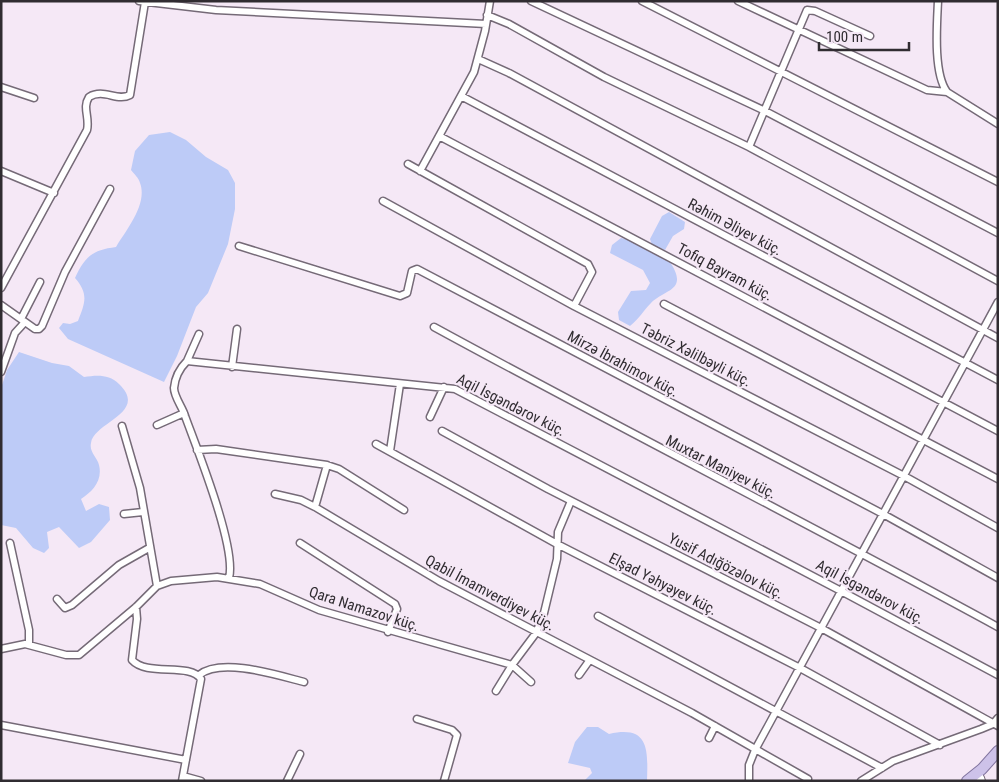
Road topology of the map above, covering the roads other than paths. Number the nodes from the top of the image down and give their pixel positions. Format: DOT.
graph roads {
  1 [pos="490,1"];
  2 [pos="531,1"];
  3 [pos="642,1"];
  4 [pos="738,1"];
  5 [pos="938,1"];
  6 [pos="142,2"];
  7 [pos="487,15"];
  8 [pos="486,24"];
  9 [pos="800,30"];
  10 [pos="870,36"];
  11 [pos="478,59"];
  12 [pos="781,72"];
  13 [pos="1,87"];
  14 [pos="947,92"];
  15 [pos="461,96"];
  16 [pos="34,98"];
  17 [pos="763,110"];
  18 [pos="998,124"];
  19 [pos="439,136"];
  20 [pos="749,147"];
  21 [pos="408,164"];
  22 [pos="1,171"];
  23 [pos="420,171"];
  24 [pos="998,182"];
  25 [pos="110,189"];
  26 [pos="54,193"];
  27 [pos="384,201"];
  28 [pos="998,233"];
  29 [pos="239,246"];
  30 [pos="998,281"];
  31 [pos="40,282"];
  32 [pos="1,288"];
  33 [pos="998,302"];
  34 [pos="664,304"];
  35 [pos="1,305"];
  36 [pos="574,306"];
  37 [pos="23,320"];
  38 [pos="434,327"];
  39 [pos="237,329"];
  40 [pos="982,330"];
  41 [pos="199,334"];
  42 [pos="998,338"];
  43 [pos="187,361"];
  44 [pos="966,363"];
  45 [pos="232,367"];
  46 [pos="1,372"];
  47 [pos="998,380"];
  48 [pos="400,384"];
  49 [pos="444,386"];
  50 [pos="944,401"];
  51 [pos="184,412"];
  52 [pos="430,417"];
  53 [pos="157,425"];
  54 [pos="122,426"];
  55 [pos="442,431"];
  56 [pos="998,431"];
  57 [pos="924,439"];
  58 [pos="376,444"];
  59 [pos="197,450"];
  60 [pos="390,451"];
  61 [pos="327,466"];
  62 [pos="904,476"];
  63 [pos="998,479"];
  64 [pos="275,494"];
  65 [pos="571,500"];
  66 [pos="315,507"];
  67 [pos="404,510"];
  68 [pos="143,512"];
  69 [pos="124,514"];
  70 [pos="883,514"];
  71 [pos="998,528"];
  72 [pos="10,543"];
  73 [pos="300,544"];
  74 [pos="557,544"];
  75 [pos="149,548"];
  76 [pos="861,553"];
  77 [pos="229,578"];
  78 [pos="998,578"];
  79 [pos="157,586"];
  80 [pos="841,591"];
  81 [pos="57,599"];
  82 [pos="136,607"];
  83 [pos="598,616"];
  84 [pos="998,627"];
  85 [pos="821,628"];
  86 [pos="388,632"];
  87 [pos="536,633"];
  88 [pos="29,644"];
  89 [pos="1,649"];
  90 [pos="589,661"];
  91 [pos="512,665"];
  92 [pos="800,668"];
  93 [pos="198,675"];
  94 [pos="579,675"];
  95 [pos="998,675"];
  96 [pos="304,682"];
  97 [pos="531,682"];
  98 [pos="496,691"];
  99 [pos="776,711"];
  100 [pos="418,719"];
  101 [pos="996,722"];
  102 [pos="1,725"];
  103 [pos="715,726"];
  104 [pos="709,738"];
  105 [pos="940,744"];
  106 [pos="755,750"];
  107 [pos="998,751"];
  108 [pos="300,754"];
  109 [pos="186,760"];
  110 [pos="998,760"];
  111 [pos="882,768"];
  112 [pos="183,778"];
  113 [pos="978,778"];
  114 [pos="808,779"];
  115 [pos="201,781"];
  116 [pos="287,781"];
  117 [pos="444,781"];
  118 [pos="749,781"];
  119 [pos="861,781"];
  120 [pos="967,781"];
  1 -- 7 [label="street"];
  2 -- 17 [label="street"];
  3 -- 12 [label="street"];
  4 -- 9 [label="street"];
  5 -- 14 [label="street"];
  6 -- 8 [label="street"];
  6 -- 26 [label="street"];
  7 -- 8 [label="street"];
  7 -- 20 [label="street"];
  8 -- 11 [label="street"];
  9 -- 10 [label="street"];
  9 -- 12 [label="street"];
  9 -- 14 [label="street"];
  11 -- 15 [label="street"];
  11 -- 40 [label="street"];
  12 -- 17 [label="street"];
  12 -- 24 [label="street"];
  13 -- 16 [label="street"];
  14 -- 18 [label="street"];
  15 -- 19 [label="street"];
  15 -- 44 [label="street, Rəhim Əliyev küç."];
  17 -- 20 [label="street"];
  17 -- 28 [label="street"];
  19 -- 23 [label="street"];
  19 -- 50 [label="street, Tofiq Bayram küç."];
  20 -- 30 [label="street"];
  21 -- 23 [label="street"];
  22 -- 26 [label="street"];
  23 -- 36 [label="street"];
  25 -- 37 [label="street"];
  26 -- 32 [label="street"];
  27 -- 36 [label="street, Təbriz Xəlilbəyli küç."];
  29 -- 70 [label="street, Mirzə İbrahimov küç."];
  31 -- 37 [label="street"];
  33 -- 40 [label="street"];
  34 -- 57 [label="street"];
  35 -- 37 [label="street"];
  36 -- 62 [label="street, Təbriz Xəlilbəyli küç."];
  37 -- 46 [label="street"];
  38 -- 76 [label="street, Muxtar Maniyev küç."];
  39 -- 45 [label="street"];
  40 -- 42 [label="street"];
  40 -- 44 [label="street"];
  41 -- 43 [label="street"];
  43 -- 45 [label="street, Aqil İsgəndərov küç."];
  43 -- 51 [label="street"];
  44 -- 47 [label="street, Rəhim Əliyev küç."];
  44 -- 50 [label="street"];
  45 -- 48 [label="street, Aqil İsgəndərov küç."];
  48 -- 49 [label="street, Aqil İsgəndərov küç."];
  48 -- 60 [label="street"];
  49 -- 52 [label="street"];
  49 -- 80 [label="street, Aqil İsgəndərov küç."];
  50 -- 56 [label="street, Tofiq Bayram küç."];
  50 -- 57 [label="street"];
  51 -- 53 [label="street"];
  51 -- 59 [label="street"];
  54 -- 68 [label="street"];
  55 -- 65 [label="street, Yusif Adığözəlov küç."];
  57 -- 62 [label="street"];
  57 -- 63 [label="street"];
  58 -- 60 [label="street, Elşad Yəhyəyev küç."];
  59 -- 61 [label="street"];
  59 -- 77 [label="street"];
  60 -- 74 [label="street, Elşad Yəhyəyev küç."];
  61 -- 66 [label="street"];
  61 -- 67 [label="street"];
  62 -- 70 [label="street"];
  62 -- 71 [label="street, Təbriz Xəlilbəyli küç."];
  64 -- 66 [label="street, Qabil İmamverdiyev küç."];
  65 -- 74 [label="street"];
  65 -- 85 [label="street, Yusif Adığözəlov küç."];
  66 -- 87 [label="street, Qabil İmamverdiyev küç."];
  68 -- 69 [label="street"];
  68 -- 75 [label="street"];
  70 -- 76 [label="street"];
  70 -- 78 [label="street, Mirzə İbrahimov küç."];
  72 -- 88 [label="street"];
  73 -- 86 [label="street"];
  74 -- 87 [label="street"];
  74 -- 92 [label="street, Elşad Yəhyəyev küç."];
  75 -- 79 [label="street"];
  75 -- 81 [label="street"];
  76 -- 80 [label="street"];
  76 -- 84 [label="street, Muxtar Maniyev küç."];
  77 -- 79 [label="street, Qara Namazov küç."];
  77 -- 86 [label="street, Qara Namazov küç."];
  79 -- 82 [label="street"];
  80 -- 85 [label="street"];
  80 -- 95 [label="street, Aqil İsgəndərov küç."];
  82 -- 88 [label="street"];
  82 -- 93 [label="street"];
  83 -- 99 [label="street"];
  85 -- 92 [label="street"];
  85 -- 101 [label="street, Yusif Adığözəlov küç."];
  86 -- 91 [label="street, Qara Namazov küç."];
  87 -- 90 [label="street, Qabil İmamverdiyev küç."];
  87 -- 91 [label="street"];
  88 -- 89 [label="street"];
  90 -- 94 [label="street"];
  90 -- 103 [label="street, Qabil İmamverdiyev küç."];
  91 -- 97 [label="street"];
  91 -- 98 [label="street"];
  92 -- 99 [label="street"];
  92 -- 105 [label="street, Elşad Yəhyəyev küç."];
  93 -- 96 [label="street"];
  93 -- 109 [label="street"];
  99 -- 106 [label="street"];
  99 -- 111 [label="street"];
  100 -- 117 [label="street"];
  101 -- 105 [label="street"];
  102 -- 109 [label="street"];
  103 -- 104 [label="street"];
  103 -- 106 [label="street, Qabil İmamverdiyev küç."];
  105 -- 111 [label="street"];
  106 -- 114 [label="street, Qabil İmamverdiyev küç."];
  106 -- 118 [label="street"];
  107 -- 113 [label="main road"];
  108 -- 116 [label="street"];
  109 -- 112 [label="street"];
  110 -- 113 [label="main road"];
  111 -- 119 [label="street"];
  112 -- 115 [label="street"];
  113 -- 120 [label="main road"];
}
